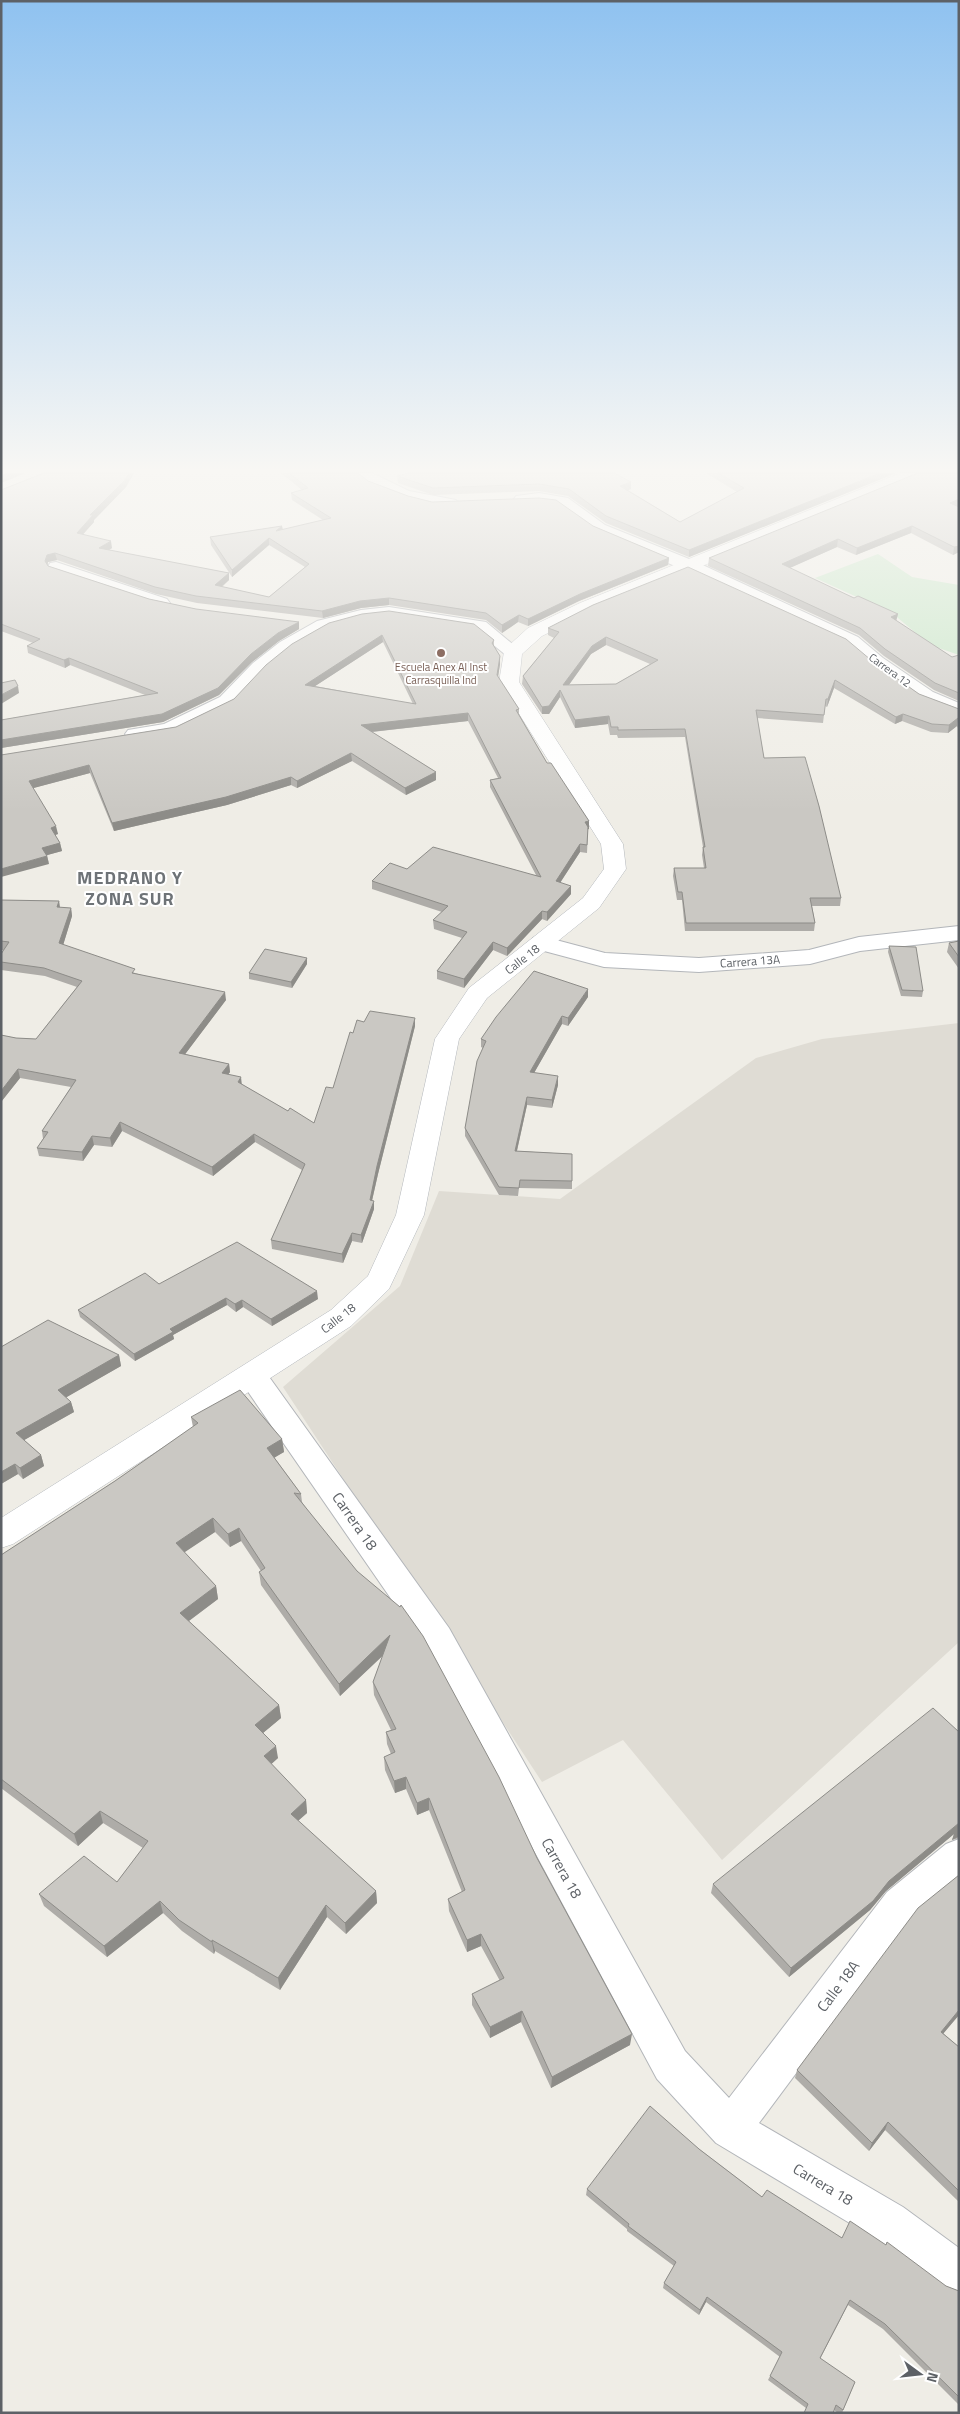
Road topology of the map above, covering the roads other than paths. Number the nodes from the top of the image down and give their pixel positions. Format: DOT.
graph roads {
  1 [pos="109,586"];
  2 [pos="638,586"];
  3 [pos="733,586"];
  4 [pos="178,606"];
  5 [pos="294,622"];
  6 [pos="323,625"];
  7 [pos="513,652"];
  8 [pos="959,710"];
  9 [pos="119,737"];
  10 [pos="959,933"];
  11 [pos="541,943"];
  12 [pos="252,1375"];
  13 [pos="1,1535"];
  14 [pos="959,1856"];
  15 [pos="730,2128"];
  16 [pos="959,2274"];
  1 -- 4 [label="street"];
  2 -- 7 [label="main road"];
  3 -- 8 [label="street, Carrera 12"];
  5 -- 6 [label="street"];
  6 -- 7 [label="street"];
  6 -- 9 [label="street"];
  7 -- 11 [label="main road, Calle 18"];
  10 -- 11 [label="street, Carrera 13A"];
  11 -- 12 [label="main road, Calle 18"];
  12 -- 13 [label="main road, Calle 18"];
  12 -- 15 [label="street, Carrera 18"];
  14 -- 15 [label="street, Calle 18A"];
  15 -- 16 [label="street, Carrera 18"];
}
